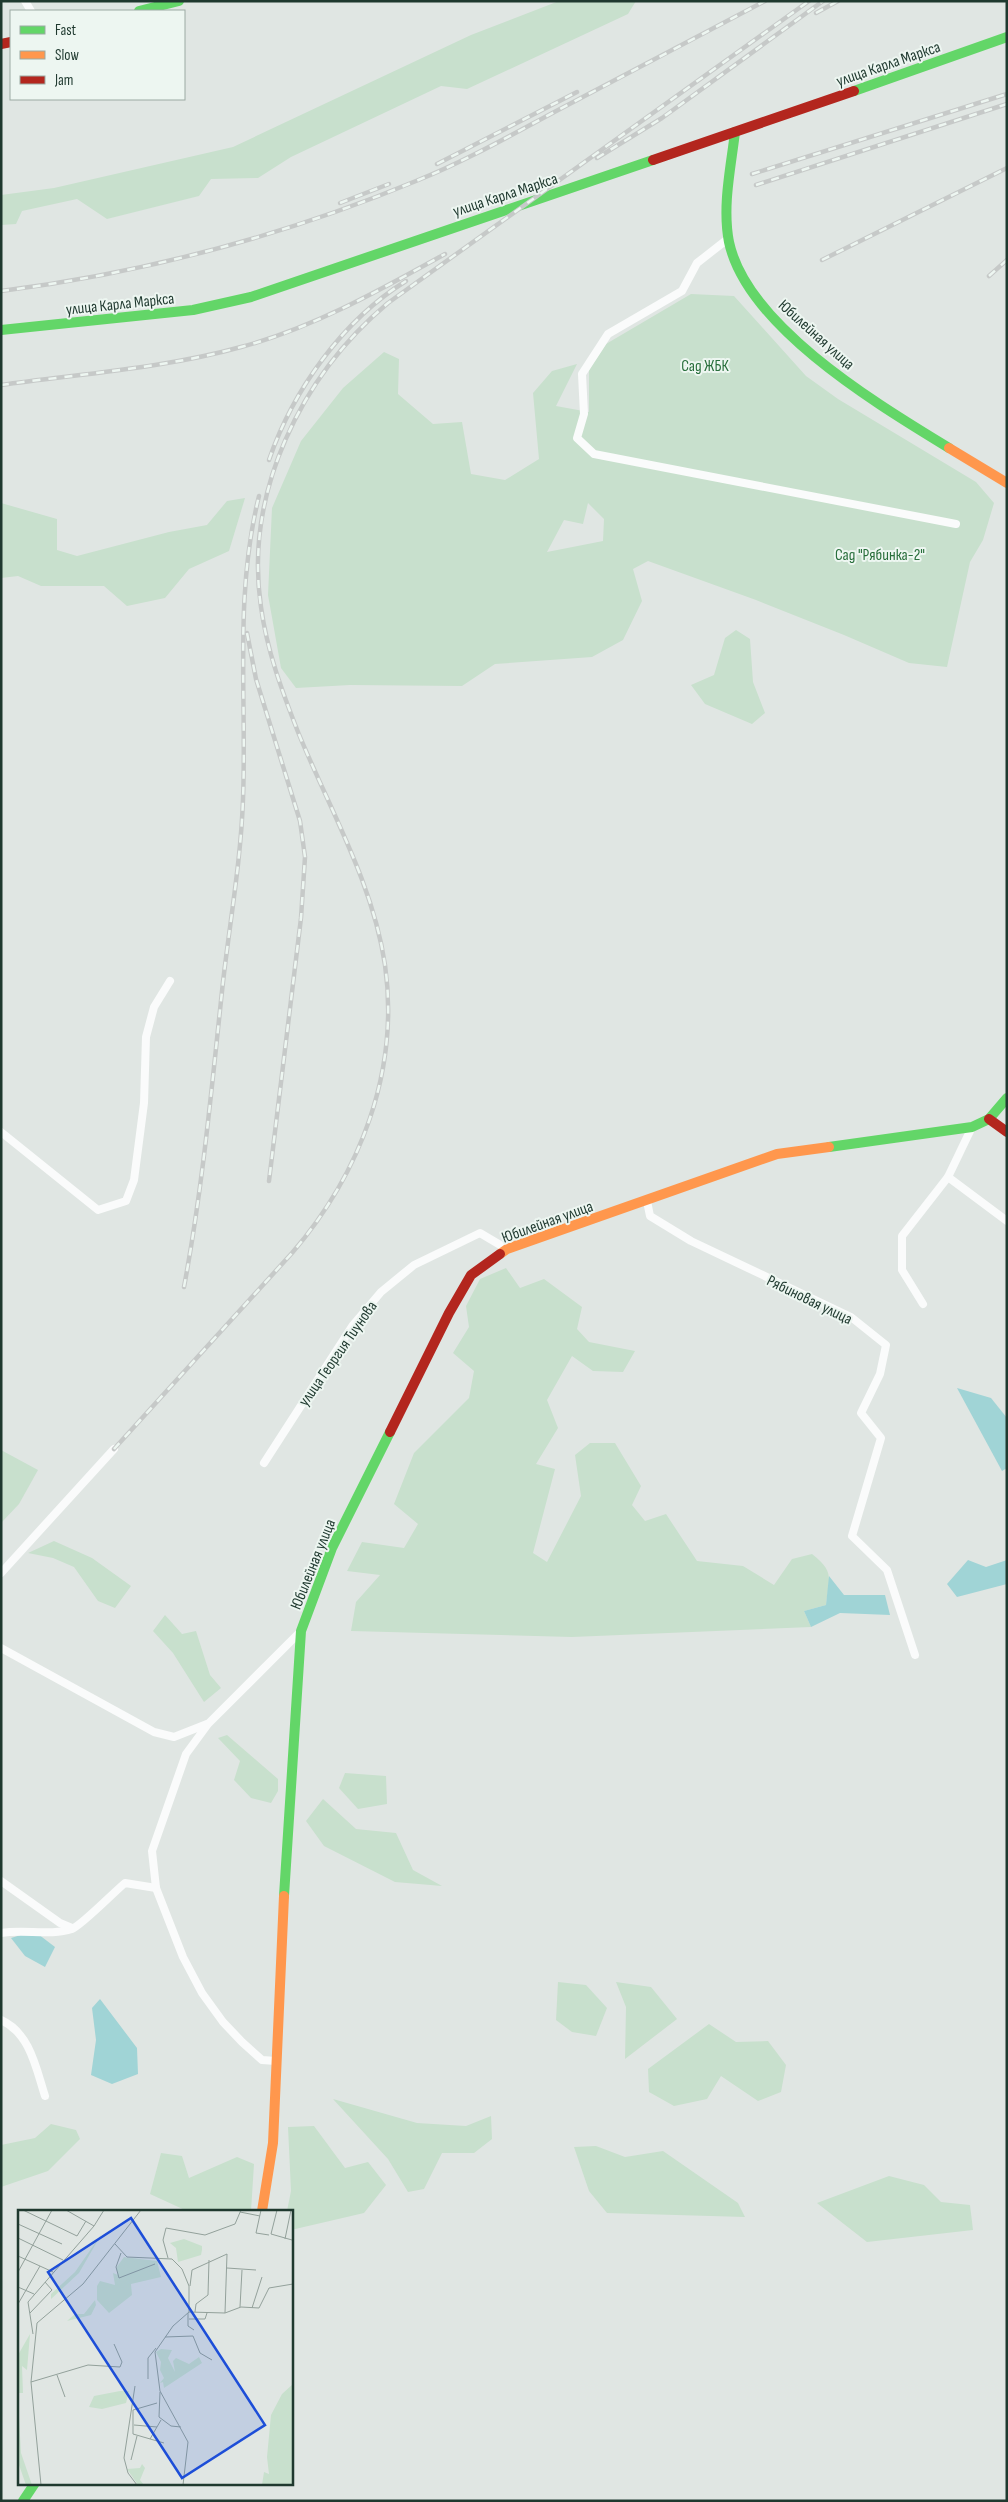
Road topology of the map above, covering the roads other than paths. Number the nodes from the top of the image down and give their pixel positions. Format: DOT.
graph roads {
  1 [pos="179,1"];
  2 [pos="143,10"];
  3 [pos="1007,37"];
  4 [pos="735,132"];
  5 [pos="729,238"];
  6 [pos="1,330"];
  7 [pos="1007,483"];
  8 [pos="956,524"];
  9 [pos="170,981"];
  10 [pos="1007,1098"];
  11 [pos="989,1119"];
  12 [pos="972,1127"];
  13 [pos="1,1132"];
  14 [pos="1007,1132"];
  15 [pos="948,1177"];
  16 [pos="647,1201"];
  17 [pos="1007,1222"];
  18 [pos="507,1249"];
  19 [pos="923,1304"];
  20 [pos="114,1449"];
  21 [pos="264,1463"];
  22 [pos="1,1574"];
  23 [pos="301,1631"];
  24 [pos="1,1648"];
  25 [pos="915,1655"];
  26 [pos="208,1724"];
  27 [pos="1,1881"];
  28 [pos="156,1888"];
  29 [pos="73,1928"];
  30 [pos="1,1933"];
  31 [pos="1,2020"];
  32 [pos="276,2062"];
  33 [pos="45,2096"];
  34 [pos="262,2210"];
  35 [pos="34,2484"];
  36 [pos="23,2501"];
  1 -- 2 [label="street"];
  3 -- 4 [label="street, улица Карла Маркса"];
  4 -- 5 [label="street, Юбилейная улица"];
  4 -- 6 [label="street, улица Карла Маркса"];
  5 -- 7 [label="street, Юбилейная улица"];
  5 -- 8 [label="street"];
  9 -- 13 [label="street"];
  10 -- 11 [label="street, Юбилейная улица"];
  11 -- 12 [label="street, Юбилейная улица"];
  11 -- 14 [label="street"];
  12 -- 15 [label="street"];
  12 -- 16 [label="street, Юбилейная улица"];
  15 -- 17 [label="street"];
  15 -- 19 [label="street"];
  16 -- 18 [label="street, Юбилейная улица"];
  16 -- 25 [label="street, Рябиновая улица"];
  18 -- 21 [label="street, улица Георгия Тиунова"];
  18 -- 23 [label="street, Юбилейная улица"];
  20 -- 22 [label="street"];
  23 -- 26 [label="street"];
  23 -- 32 [label="street, Юбилейная улица"];
  24 -- 26 [label="street"];
  26 -- 28 [label="street"];
  27 -- 29 [label="street"];
  28 -- 29 [label="street"];
  28 -- 32 [label="street"];
  29 -- 30 [label="street"];
  31 -- 33 [label="street"];
  32 -- 34 [label="street, Юбилейная улица"];
  35 -- 36 [label="street"];
}
